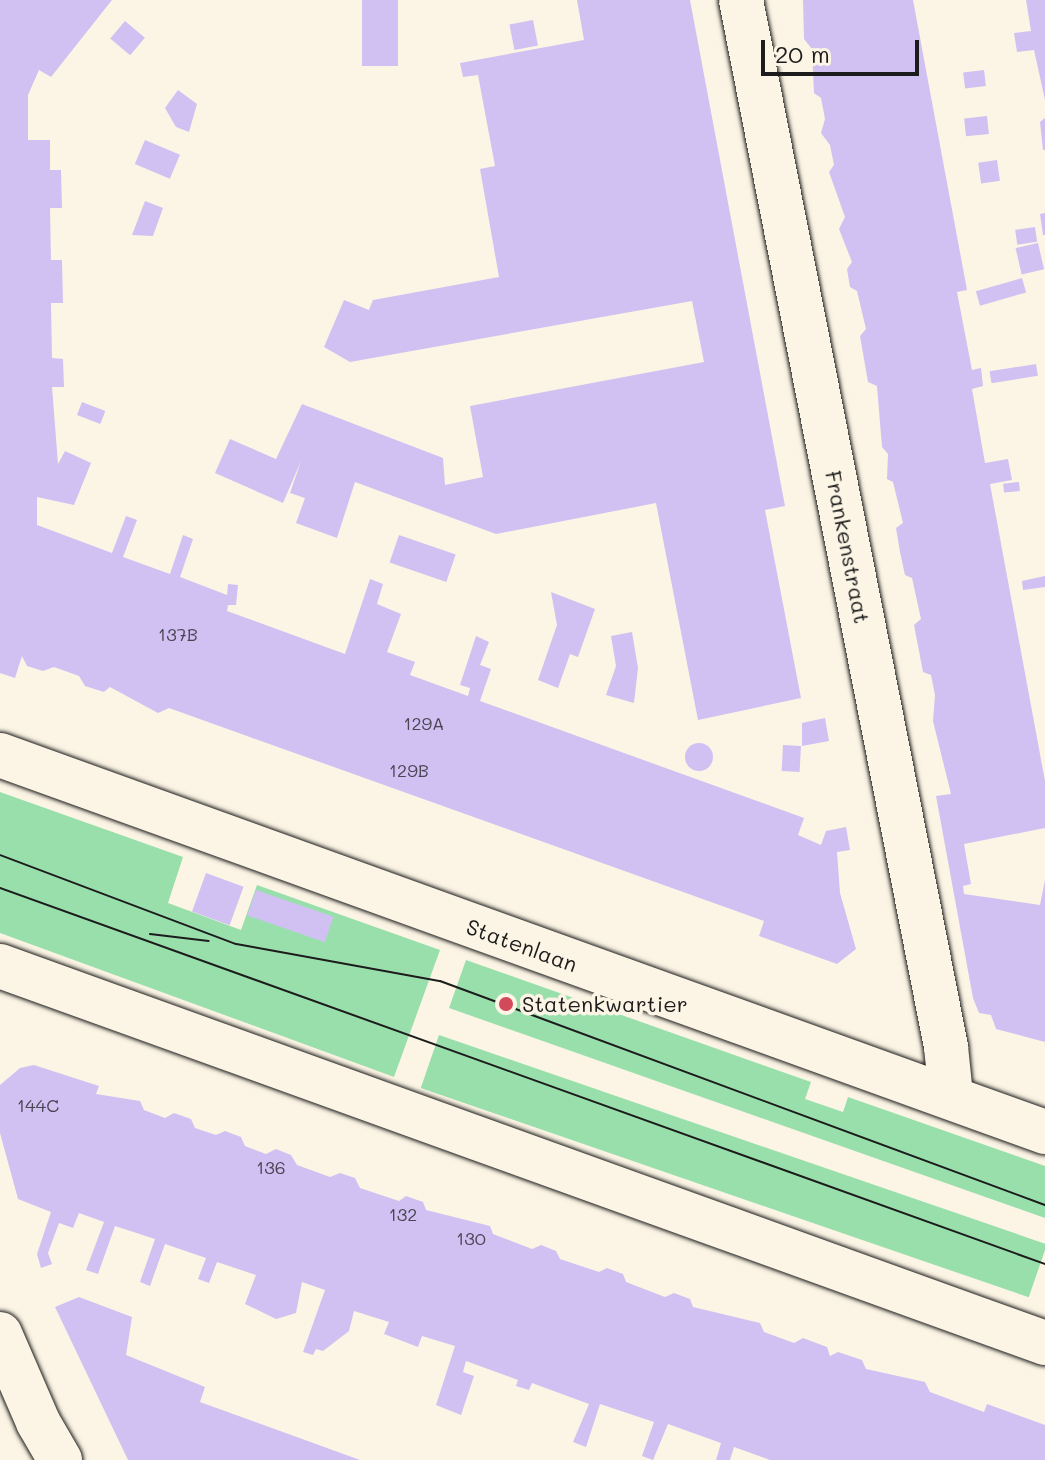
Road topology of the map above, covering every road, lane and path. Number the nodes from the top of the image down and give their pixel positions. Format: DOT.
graph roads {
  1 [pos="741,0"];
  2 [pos="0,755"];
  3 [pos="0,966"];
  4 [pos="951,1095"];
  5 [pos="1045,1132"];
  6 [pos="0,1334"];
  7 [pos="1045,1343"];
  8 [pos="60,1460"];
  1 -- 4 [label="street, Frankenstraat"];
  2 -- 4 [label="street, Statenlaan"];
  3 -- 7 [label="street"];
  4 -- 5 [label="street, Statenlaan"];
  6 -- 8 [label="street"];
}
